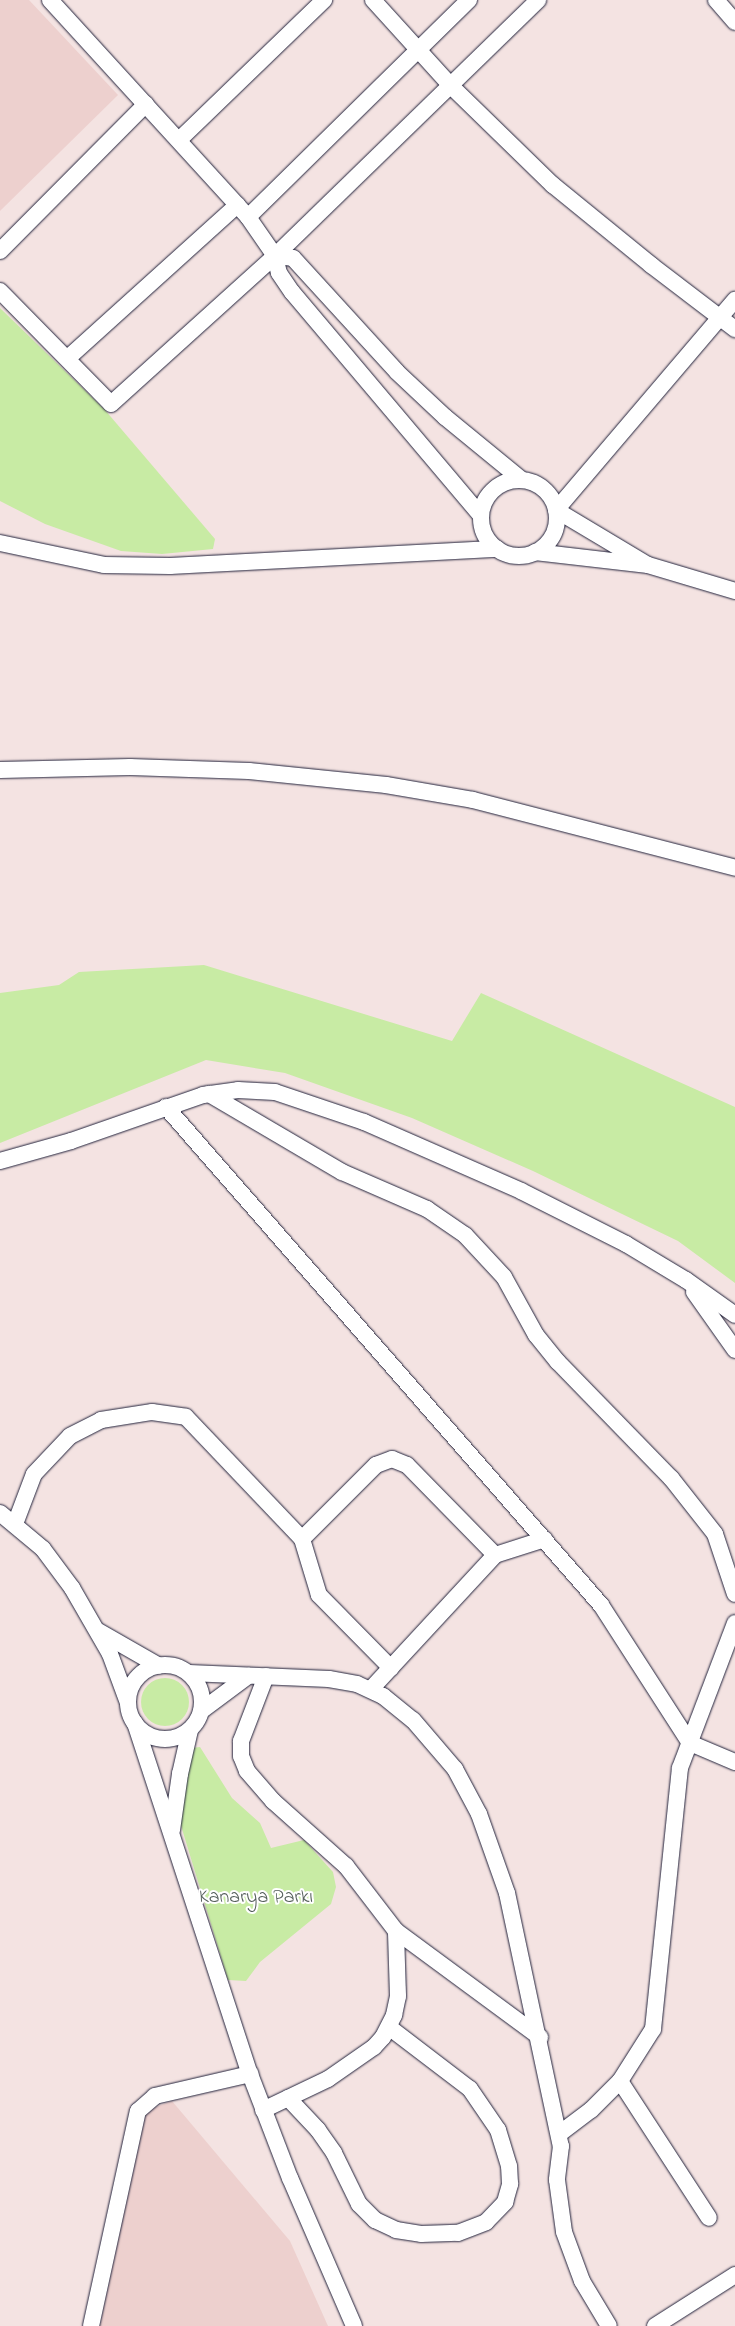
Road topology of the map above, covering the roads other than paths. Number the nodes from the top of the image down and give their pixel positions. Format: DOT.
graph roads {
  1 [pos="50,0"];
  2 [pos="324,0"];
  3 [pos="373,0"];
  4 [pos="469,0"];
  5 [pos="538,0"];
  6 [pos="716,0"];
  7 [pos="735,22"];
  8 [pos="419,49"];
  9 [pos="450,85"];
  10 [pos="146,104"];
  11 [pos="179,140"];
  12 [pos="237,205"];
  13 [pos="248,218"];
  14 [pos="0,251"];
  15 [pos="276,256"];
  16 [pos="0,291"];
  17 [pos="735,300"];
  18 [pos="720,320"];
  19 [pos="735,329"];
  20 [pos="69,357"];
  21 [pos="522,480"];
  22 [pos="556,510"];
  23 [pos="481,516"];
  24 [pos="0,543"];
  25 [pos="498,549"];
  26 [pos="535,552"];
  27 [pos="648,565"];
  28 [pos="735,591"];
  29 [pos="0,770"];
  30 [pos="735,868"];
  31 [pos="209,1094"];
  32 [pos="166,1107"];
  33 [pos="0,1161"];
  34 [pos="686,1280"];
  35 [pos="735,1315"];
  36 [pos="735,1350"];
  37 [pos="0,1513"];
  38 [pos="15,1524"];
  39 [pos="302,1539"];
  40 [pos="545,1539"];
  41 [pos="495,1555"];
  42 [pos="735,1594"];
  43 [pos="735,1623"];
  44 [pos="98,1631"];
  45 [pos="159,1666"];
  46 [pos="391,1668"];
  47 [pos="189,1673"];
  48 [pos="248,1676"];
  49 [pos="266,1676"];
  50 [pos="371,1689"];
  51 [pos="128,1703"];
  52 [pos="201,1711"];
  53 [pos="134,1723"];
  54 [pos="190,1730"];
  55 [pos="690,1743"];
  56 [pos="735,1762"];
  57 [pos="171,1836"];
  58 [pos="396,1931"];
  59 [pos="389,2026"];
  60 [pos="540,2037"];
  61 [pos="250,2074"];
  62 [pos="620,2081"];
  63 [pos="288,2098"];
  64 [pos="264,2110"];
  65 [pos="560,2140"];
  66 [pos="709,2218"];
  67 [pos="735,2275"];
  68 [pos="91,2326"];
  69 [pos="354,2326"];
  70 [pos="609,2326"];
  71 [pos="654,2326"];
  1 -- 10 [label="street"];
  2 -- 11 [label="street"];
  3 -- 8 [label="street"];
  4 -- 8 [label="street"];
  5 -- 9 [label="street"];
  6 -- 7 [label="street"];
  8 -- 9 [label="street"];
  8 -- 13 [label="street"];
  9 -- 15 [label="street"];
  9 -- 18 [label="street"];
  10 -- 11 [label="street"];
  10 -- 14 [label="street"];
  11 -- 12 [label="street"];
  12 -- 13 [label="street"];
  12 -- 20 [label="street"];
  13 -- 15 [label="street"];
  15 -- 20 [label="street"];
  15 -- 21 [label="street"];
  15 -- 23 [label="street"];
  16 -- 20 [label="street"];
  17 -- 18 [label="street"];
  18 -- 19 [label="street"];
  18 -- 22 [label="street"];
  21 -- 22 [label="street"];
  21 -- 23 [label="street"];
  22 -- 26 [label="street"];
  22 -- 27 [label="street"];
  23 -- 25 [label="street"];
  24 -- 25 [label="street"];
  25 -- 26 [label="street"];
  26 -- 27 [label="street"];
  27 -- 28 [label="street"];
  29 -- 30 [label="street"];
  31 -- 32 [label="street"];
  31 -- 34 [label="street"];
  31 -- 42 [label="street"];
  32 -- 33 [label="street"];
  32 -- 40 [label="street"];
  34 -- 35 [label="street"];
  34 -- 36 [label="street"];
  37 -- 38 [label="street"];
  38 -- 39 [label="street"];
  38 -- 44 [label="street"];
  39 -- 41 [label="street"];
  39 -- 46 [label="street"];
  40 -- 41 [label="street"];
  40 -- 55 [label="street"];
  41 -- 46 [label="street"];
  43 -- 55 [label="street"];
  44 -- 45 [label="street"];
  44 -- 51 [label="street"];
  45 -- 47 [label="street"];
  45 -- 51 [label="street"];
  46 -- 50 [label="street"];
  47 -- 48 [label="street"];
  47 -- 52 [label="street"];
  48 -- 49 [label="street"];
  48 -- 52 [label="street"];
  49 -- 50 [label="street"];
  49 -- 58 [label="street"];
  50 -- 60 [label="street"];
  51 -- 53 [label="street"];
  52 -- 54 [label="street"];
  53 -- 54 [label="street"];
  53 -- 57 [label="street"];
  54 -- 57 [label="street"];
  55 -- 56 [label="street"];
  55 -- 62 [label="street"];
  57 -- 61 [label="street"];
  58 -- 59 [label="street"];
  58 -- 60 [label="street"];
  59 -- 63 [label="street"];
  59 -- 63 [label="street"];
  60 -- 65 [label="street"];
  61 -- 64 [label="street"];
  61 -- 68 [label="street"];
  62 -- 65 [label="street"];
  62 -- 66 [label="street"];
  63 -- 64 [label="street"];
  64 -- 69 [label="street"];
  65 -- 70 [label="street"];
  67 -- 71 [label="street"];
}
